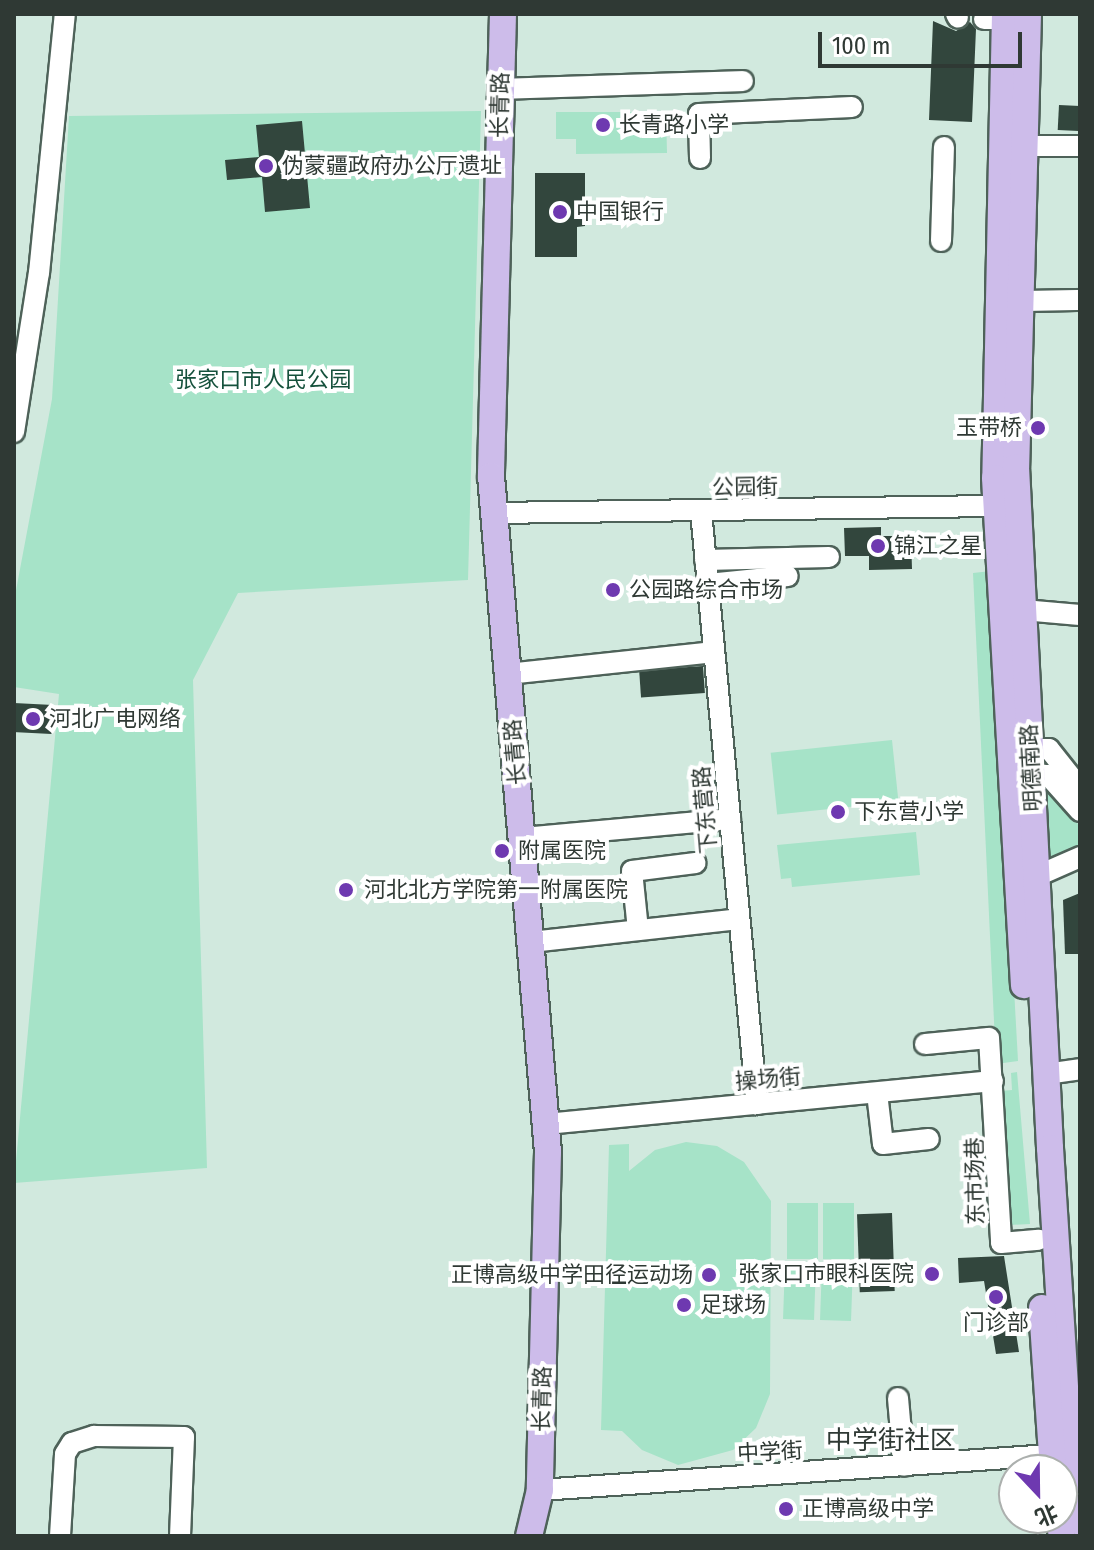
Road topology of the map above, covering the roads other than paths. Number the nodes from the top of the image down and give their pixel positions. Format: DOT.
graph roads {
  1 [pos="65,14"];
  2 [pos="503,14"];
  3 [pos="1005,16"];
  4 [pos="743,81"];
  5 [pos="501,89"];
  6 [pos="852,107"];
  7 [pos="1025,146"];
  8 [pos="1080,146"];
  9 [pos="944,147"];
  10 [pos="700,158"];
  11 [pos="941,241"];
  12 [pos="1080,300"];
  13 [pos="1021,301"];
  14 [pos="14,432"];
  15 [pos="997,506"];
  16 [pos="701,511"];
  17 [pos="493,513"];
  18 [pos="829,557"];
  19 [pos="705,560"];
  20 [pos="788,576"];
  21 [pos="708,584"];
  22 [pos="1023,610"];
  23 [pos="1080,615"];
  24 [pos="714,652"];
  25 [pos="508,674"];
  26 [pos="1020,760"];
  27 [pos="1080,788"];
  28 [pos="1080,811"];
  29 [pos="730,819"];
  30 [pos="522,838"];
  31 [pos="1080,857"];
  32 [pos="695,863"];
  33 [pos="1037,876"];
  34 [pos="739,919"];
  35 [pos="638,930"];
  36 [pos="531,942"];
  37 [pos="925,1044"];
  38 [pos="1080,1069"];
  39 [pos="1046,1074"];
  40 [pos="993,1081"];
  41 [pos="877,1093"];
  42 [pos="757,1104"];
  43 [pos="546,1124"];
  44 [pos="929,1139"];
  45 [pos="1039,1240"];
  46 [pos="1054,1369"];
  47 [pos="898,1398"];
  48 [pos="1052,1454"];
  49 [pos="998,1463"];
  50 [pos="904,1466"];
  51 [pos="540,1490"];
  52 [pos="1080,1522"];
  53 [pos="60,1536"];
  54 [pos="180,1536"];
  55 [pos="529,1536"];
  56 [pos="541,1536"];
  1 -- 14 [label="street"];
  2 -- 5 [label="main road, 长青路"];
  3 -- 7 [label="main road, 明德南路"];
  3 -- 15 [label="main road, 明德南路"];
  4 -- 5 [label="street"];
  5 -- 17 [label="main road, 长青路"];
  6 -- 10 [label="street"];
  7 -- 8 [label="street"];
  7 -- 13 [label="main road, 明德南路"];
  9 -- 11 [label="street"];
  12 -- 13 [label="street"];
  13 -- 22 [label="main road, 明德南路"];
  15 -- 16 [label="street, 公园街"];
  15 -- 26 [label="main road, 明德南路"];
  16 -- 17 [label="street, 公园街"];
  16 -- 19 [label="street, 下东营路"];
  17 -- 25 [label="main road, 长青路"];
  18 -- 19 [label="street"];
  19 -- 21 [label="street, 下东营路"];
  20 -- 21 [label="street"];
  21 -- 24 [label="street, 下东营路"];
  22 -- 23 [label="street"];
  22 -- 26 [label="main road, 明德南路"];
  24 -- 25 [label="street"];
  24 -- 29 [label="street, 下东营路"];
  25 -- 30 [label="main road, 长青路"];
  26 -- 27 [label="street"];
  26 -- 28 [label="street"];
  26 -- 33 [label="main road, 明德南路"];
  26 -- 45 [label="main road, 明德南路"];
  29 -- 30 [label="street"];
  29 -- 34 [label="street, 下东营路"];
  30 -- 36 [label="main road, 长青路"];
  31 -- 33 [label="street"];
  32 -- 35 [label="street"];
  33 -- 39 [label="main road, 明德南路"];
  34 -- 35 [label="street"];
  34 -- 42 [label="street, 下东营路"];
  35 -- 36 [label="street"];
  36 -- 43 [label="main road, 长青路"];
  37 -- 40 [label="street"];
  38 -- 39 [label="street"];
  39 -- 46 [label="main road, 明德南路"];
  40 -- 41 [label="street, 操场街"];
  40 -- 45 [label="street, 东市场巷"];
  41 -- 42 [label="street, 操场街"];
  41 -- 44 [label="street"];
  42 -- 43 [label="street, 操场街"];
  43 -- 51 [label="main road, 长青路"];
  45 -- 46 [label="main road, 明德南路"];
  46 -- 48 [label="main road, 明德南路"];
  46 -- 52 [label="main road, 明德南路"];
  47 -- 50 [label="street"];
  49 -- 50 [label="street, 中学街"];
  50 -- 51 [label="street, 中学街"];
  51 -- 55 [label="main road, 长青路"];
  51 -- 56 [label="main road, 长青路"];
  53 -- 54 [label="street"];
}
